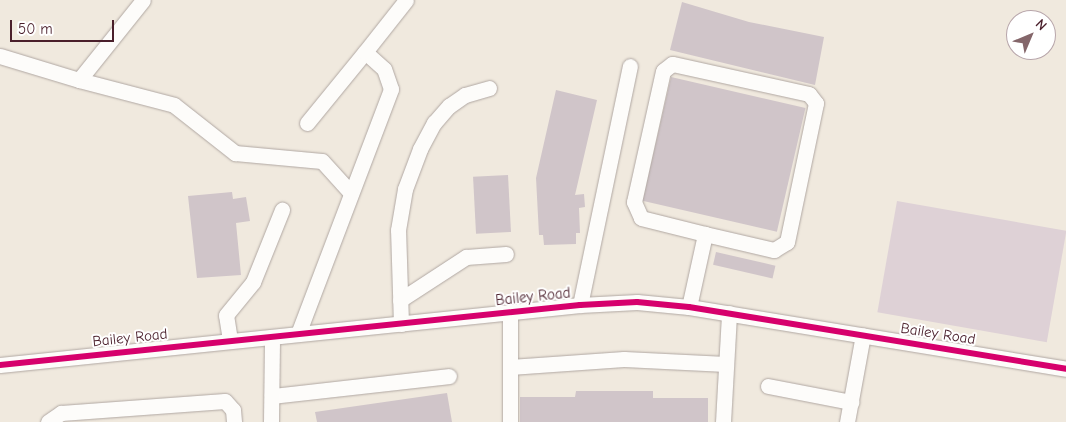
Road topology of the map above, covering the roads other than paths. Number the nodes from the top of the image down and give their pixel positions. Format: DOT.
graph roads {
  1 [pos="143,0"];
  2 [pos="406,0"];
  3 [pos="365,52"];
  4 [pos="0,56"];
  5 [pos="630,66"];
  6 [pos="79,80"];
  7 [pos="489,88"];
  8 [pos="307,123"];
  9 [pos="351,193"];
  10 [pos="282,210"];
  11 [pos="705,234"];
  12 [pos="506,254"];
  13 [pos="400,300"];
  14 [pos="580,305"];
  15 [pos="689,307"];
  16 [pos="510,312"];
  17 [pos="729,313"];
  18 [pos="400,324"];
  19 [pos="298,334"];
  20 [pos="863,335"];
  21 [pos="272,337"];
  22 [pos="230,340"];
  23 [pos="0,364"];
  24 [pos="726,364"];
  25 [pos="510,367"];
  26 [pos="1066,369"];
  27 [pos="449,376"];
  28 [pos="768,386"];
  29 [pos="272,396"];
  30 [pos="850,402"];
  31 [pos="48,422"];
  32 [pos="234,422"];
  33 [pos="271,422"];
  34 [pos="510,422"];
  35 [pos="723,422"];
  36 [pos="847,422"];
  1 -- 6 [label="street"];
  2 -- 3 [label="street"];
  3 -- 8 [label="street"];
  3 -- 9 [label="street"];
  4 -- 6 [label="street"];
  5 -- 14 [label="street"];
  6 -- 9 [label="street"];
  7 -- 13 [label="street"];
  9 -- 19 [label="street"];
  10 -- 22 [label="street"];
  11 -- 11 [label="street"];
  11 -- 15 [label="street"];
  12 -- 13 [label="street"];
  13 -- 18 [label="street"];
  14 -- 15 [label="street, Bailey Road"];
  14 -- 16 [label="street, Bailey Road"];
  15 -- 17 [label="street, Bailey Road"];
  16 -- 18 [label="street, Bailey Road"];
  16 -- 25 [label="street"];
  17 -- 20 [label="street, Bailey Road"];
  17 -- 24 [label="street"];
  18 -- 19 [label="street, Bailey Road"];
  19 -- 21 [label="street, Bailey Road"];
  20 -- 26 [label="street, Bailey Road"];
  20 -- 30 [label="street"];
  21 -- 22 [label="street, Bailey Road"];
  21 -- 29 [label="street"];
  22 -- 23 [label="street, Bailey Road"];
  24 -- 25 [label="street"];
  24 -- 35 [label="street"];
  25 -- 34 [label="street"];
  27 -- 29 [label="street"];
  28 -- 30 [label="street"];
  29 -- 33 [label="street"];
  30 -- 36 [label="street"];
  31 -- 32 [label="street"];
}
